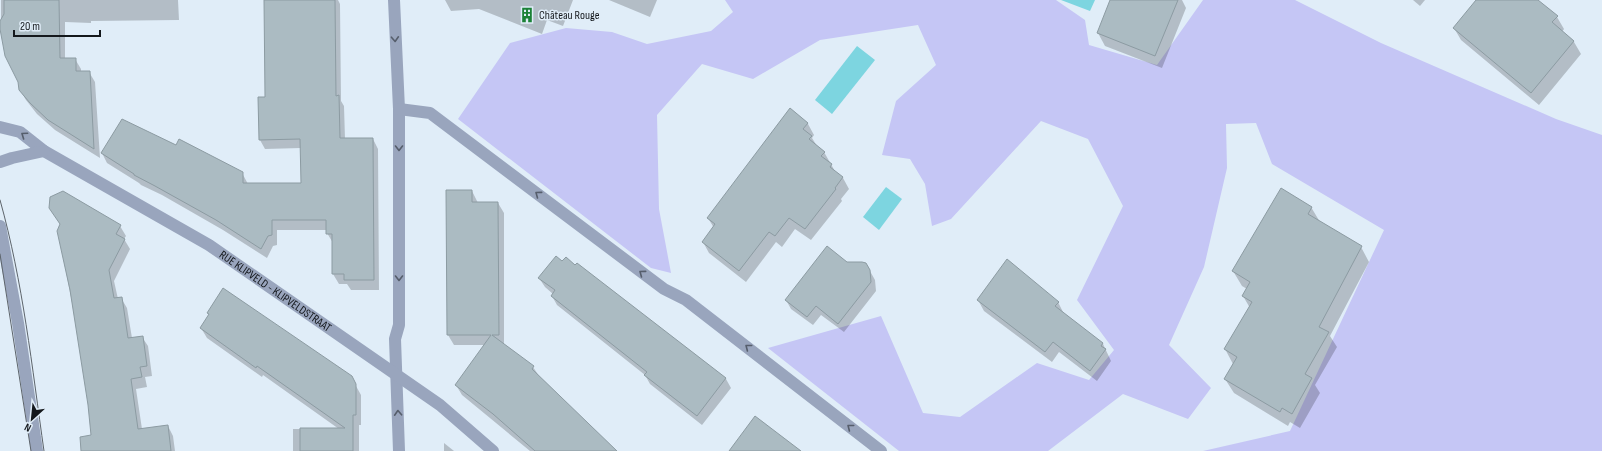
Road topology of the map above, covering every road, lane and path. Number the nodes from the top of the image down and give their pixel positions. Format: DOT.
graph roads {
  1 [pos="394,0"];
  2 [pos="399,109"];
  3 [pos="0,127"];
  4 [pos="44,151"];
  5 [pos="0,162"];
  6 [pos="0,226"];
  7 [pos="397,375"];
  8 [pos="37,451"];
  9 [pos="399,451"];
  10 [pos="493,451"];
  11 [pos="881,451"];
  1 -- 2 [label="street, one-way"];
  2 -- 7 [label="street, one-way"];
  11 -- 2 [label="street, one-way"];
  4 -- 3 [label="street, RUE KLIPVELD - KLIPVELDSTRAAT, one-way"];
  4 -- 5 [label="street"];
  4 -- 7 [label="street, RUE KLIPVELD - KLIPVELDSTRAAT"];
  6 -- 8 [label="street"];
  9 -- 7 [label="street, one-way"];
  7 -- 10 [label="street, RUE KLIPVELD - KLIPVELDSTRAAT"];
}
